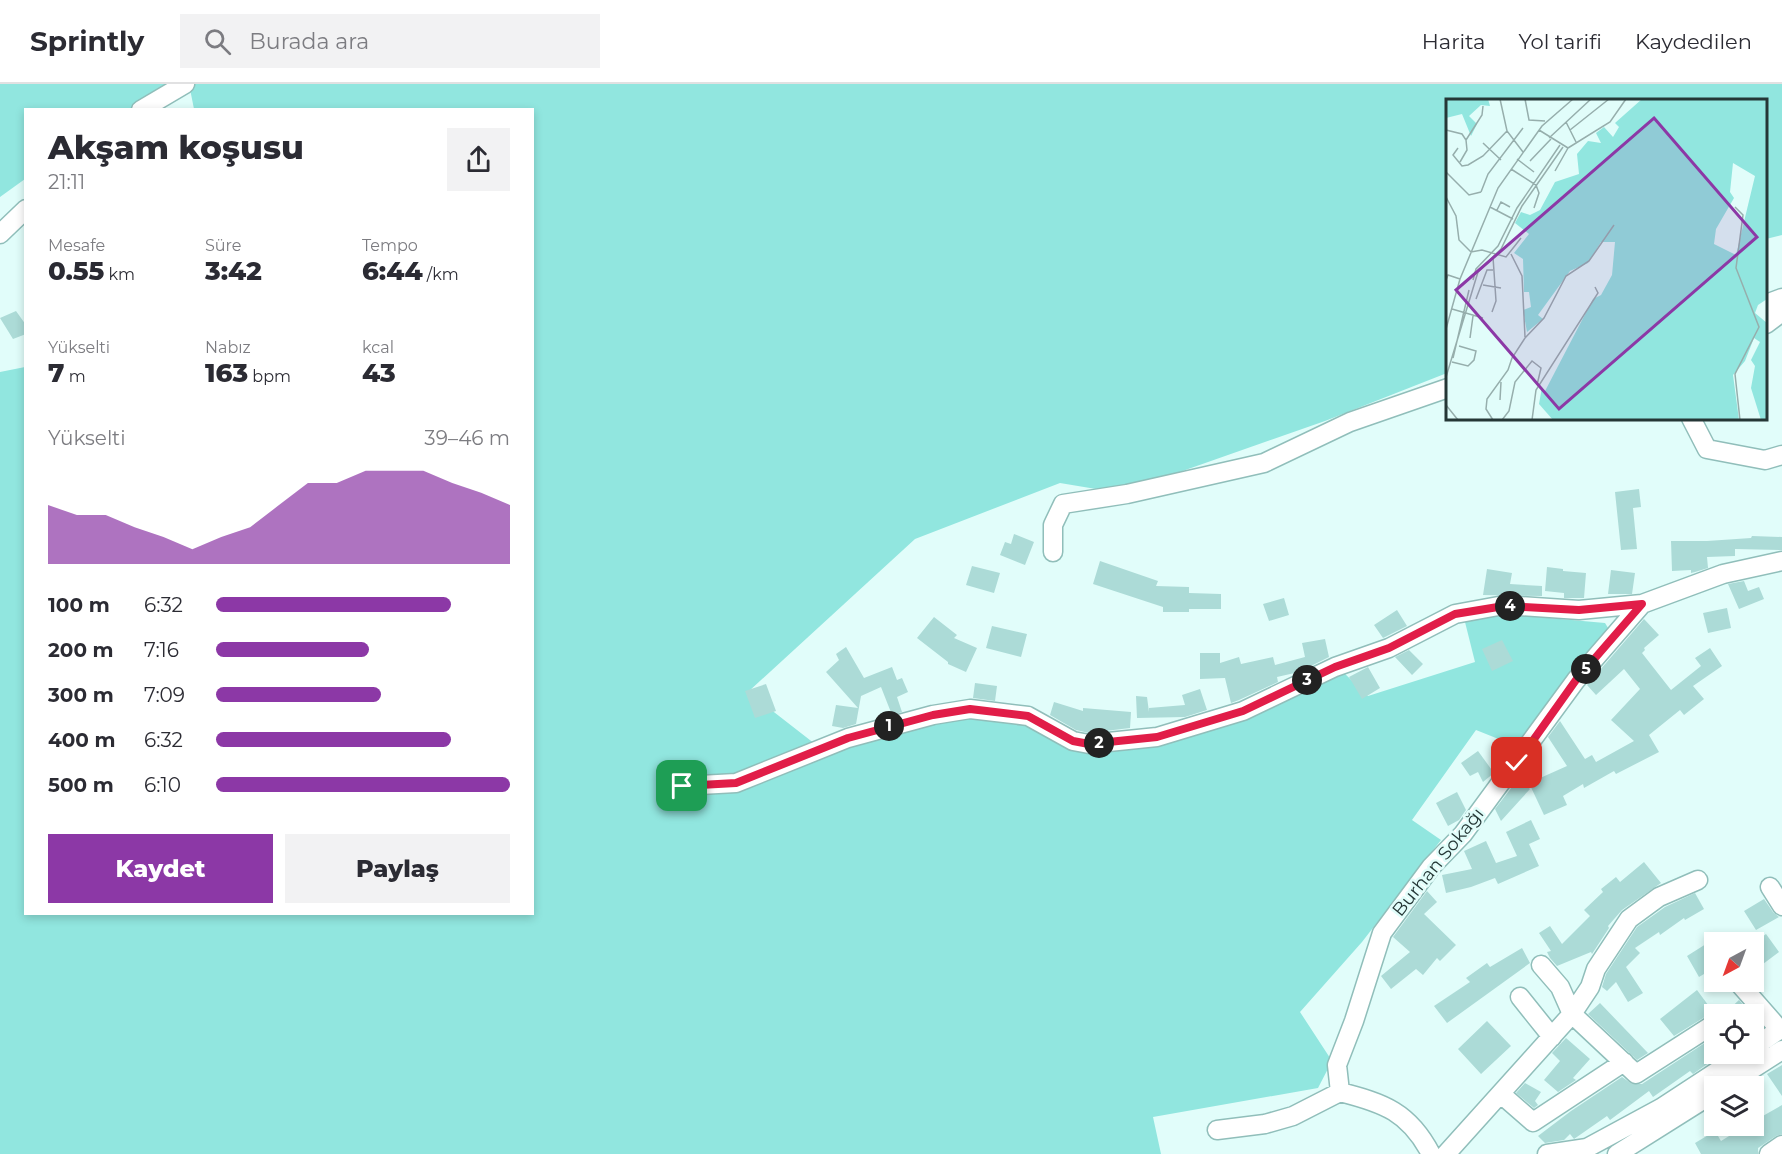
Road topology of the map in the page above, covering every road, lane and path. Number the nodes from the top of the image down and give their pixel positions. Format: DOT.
graph roads {
  1 [pos="185,84"];
  2 [pos="144,108"];
  3 [pos="24,211"];
  4 [pos="0,234"];
  5 [pos="1782,298"];
  6 [pos="1767,304"];
  7 [pos="1782,312"];
  8 [pos="1767,323"];
  9 [pos="1446,389"];
  10 [pos="1692,420"];
  11 [pos="1782,455"];
  12 [pos="1053,552"];
  13 [pos="1782,561"];
  14 [pos="1642,604"];
  15 [pos="682,786"];
  16 [pos="1698,880"];
  17 [pos="1770,887"];
  18 [pos="1782,906"];
  19 [pos="1541,965"];
  20 [pos="1747,992"];
  21 [pos="1520,997"];
  22 [pos="1572,1014"];
  23 [pos="1781,1029"];
  24 [pos="1704,1030"];
  25 [pos="1552,1038"];
  26 [pos="1764,1040"];
  27 [pos="1782,1050"];
  28 [pos="1624,1062"];
  29 [pos="1728,1064"];
  30 [pos="1742,1076"];
  31 [pos="1340,1092"];
  32 [pos="1501,1094"];
  33 [pos="1704,1099"];
  34 [pos="1217,1130"];
  35 [pos="1782,1146"];
  36 [pos="1431,1154"];
  37 [pos="1446,1154"];
  38 [pos="1547,1154"];
  39 [pos="1617,1154"];
  40 [pos="1769,1154"];
  1 -- 2 [label="street"];
  3 -- 4 [label="street"];
  5 -- 6 [label="street"];
  7 -- 8 [label="street"];
  9 -- 12 [label="street"];
  10 -- 11 [label="street"];
  13 -- 14 [label="street"];
  14 -- 15 [label="street"];
  14 -- 31 [label="street, Burhan Sokağı"];
  16 -- 22 [label="street"];
  17 -- 18 [label="street"];
  19 -- 22 [label="street"];
  20 -- 23 [label="street"];
  21 -- 25 [label="street"];
  22 -- 25 [label="street"];
  22 -- 28 [label="street"];
  23 -- 26 [label="street"];
  24 -- 28 [label="street"];
  25 -- 32 [label="street"];
  27 -- 30 [label="street"];
  28 -- 32 [label="street"];
  29 -- 38 [label="street"];
  31 -- 34 [label="street"];
  31 -- 36 [label="street"];
  32 -- 37 [label="street"];
  33 -- 39 [label="street"];
  35 -- 40 [label="street"];
}
